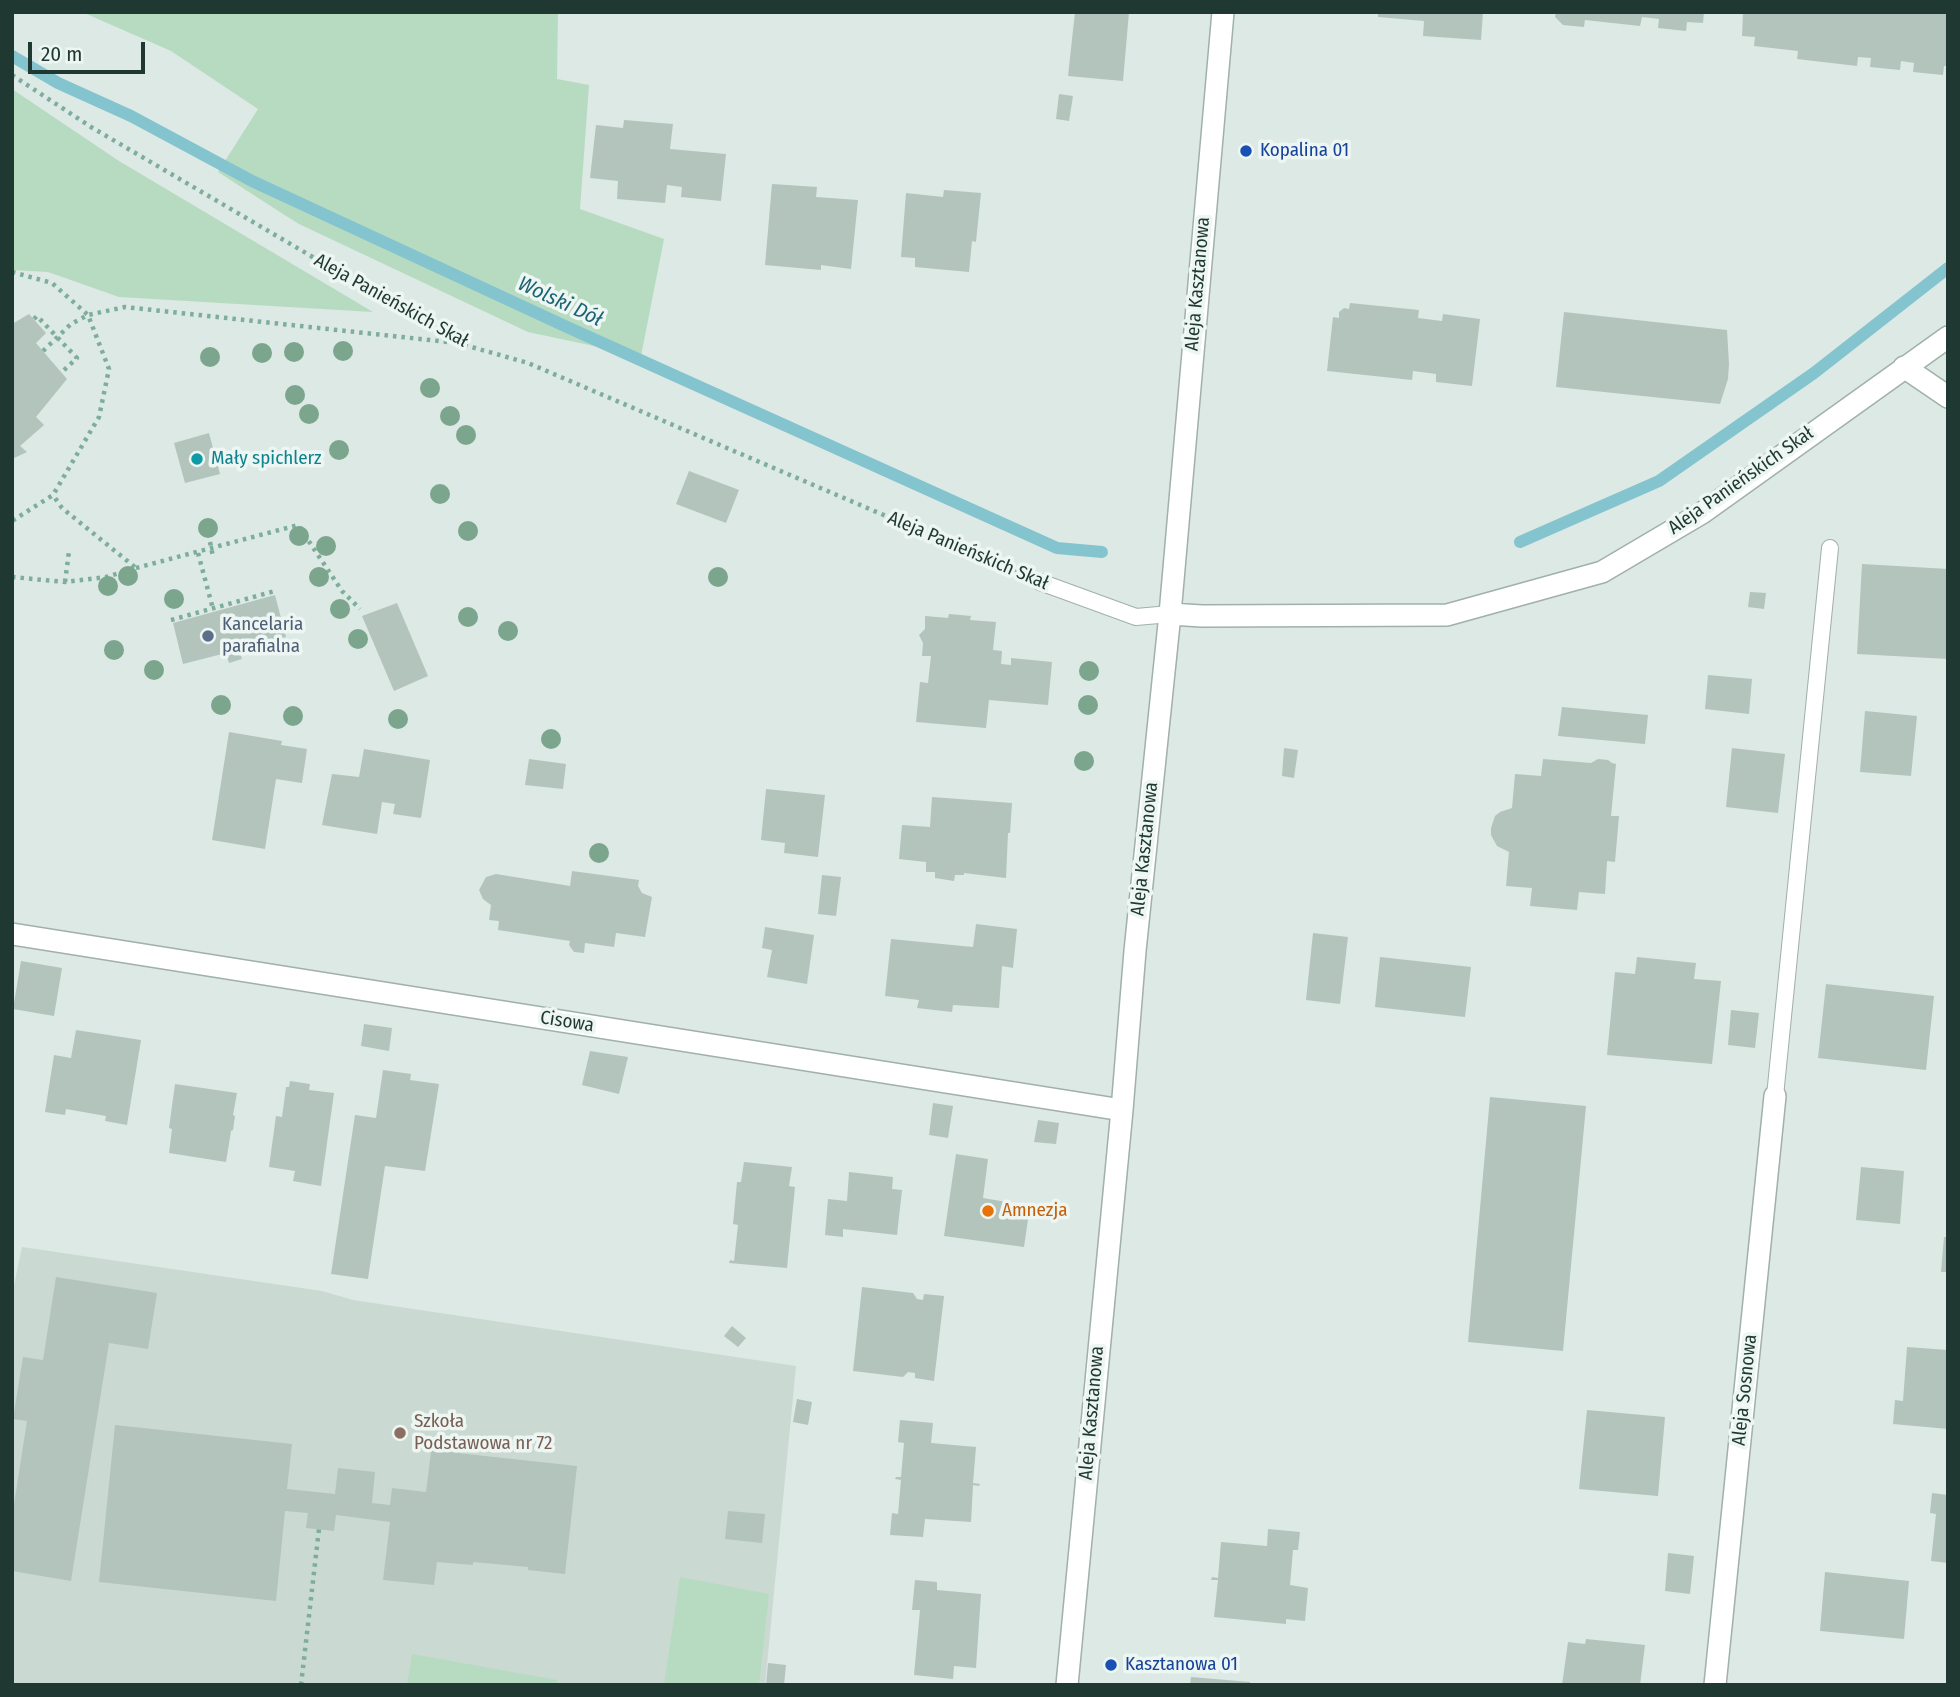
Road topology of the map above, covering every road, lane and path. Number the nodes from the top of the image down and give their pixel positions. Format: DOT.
graph roads {
  1 [pos="1223,12"];
  2 [pos="12,75"];
  3 [pos="12,272"];
  4 [pos="88,314"];
  5 [pos="34,319"];
  6 [pos="1948,337"];
  7 [pos="57,338"];
  8 [pos="461,344"];
  9 [pos="44,351"];
  10 [pos="1904,368"];
  11 [pos="62,372"];
  12 [pos="1948,397"];
  13 [pos="52,495"];
  14 [pos="12,521"];
  15 [pos="210,542"];
  16 [pos="1830,548"];
  17 [pos="211,549"];
  18 [pos="69,551"];
  19 [pos="197,552"];
  20 [pos="213,557"];
  21 [pos="136,568"];
  22 [pos="12,578"];
  23 [pos="65,582"];
  24 [pos="1040,582"];
  25 [pos="275,591"];
  26 [pos="213,609"];
  27 [pos="360,609"];
  28 [pos="1170,614"];
  29 [pos="171,620"];
  30 [pos="12,934"];
  31 [pos="1775,1096"];
  32 [pos="1122,1110"];
  33 [pos="319,1530"];
  34 [pos="302,1685"];
  35 [pos="1067,1685"];
  36 [pos="1714,1685"];
  1 -- 28 [label="street, Aleja Kasztanowa"];
  2 -- 8 [label="path, Aleja Panieńskich Skał"];
  3 -- 4 [label="path"];
  4 -- 7 [label="path"];
  4 -- 8 [label="path"];
  4 -- 13 [label="path"];
  5 -- 7 [label="path"];
  6 -- 10 [label="street, Aleja Panieńskich Skał"];
  7 -- 9 [label="path"];
  7 -- 11 [label="path"];
  8 -- 24 [label="path, Aleja Panieńskich Skał"];
  10 -- 12 [label="street"];
  10 -- 28 [label="street, Aleja Panieńskich Skał"];
  13 -- 14 [label="path"];
  13 -- 21 [label="path"];
  15 -- 17 [label="path"];
  16 -- 31 [label="lane"];
  17 -- 19 [label="path"];
  17 -- 20 [label="path"];
  17 -- 27 [label="path"];
  18 -- 23 [label="path"];
  19 -- 21 [label="path"];
  19 -- 26 [label="path"];
  21 -- 23 [label="path"];
  22 -- 23 [label="path"];
  24 -- 28 [label="lane, Aleja Panieńskich Skał"];
  25 -- 26 [label="path"];
  26 -- 29 [label="path"];
  28 -- 32 [label="street, Aleja Kasztanowa"];
  30 -- 32 [label="street, Cisowa"];
  31 -- 36 [label="street, Aleja Sosnowa"];
  32 -- 35 [label="street, Aleja Kasztanowa"];
  33 -- 34 [label="path"];
}
